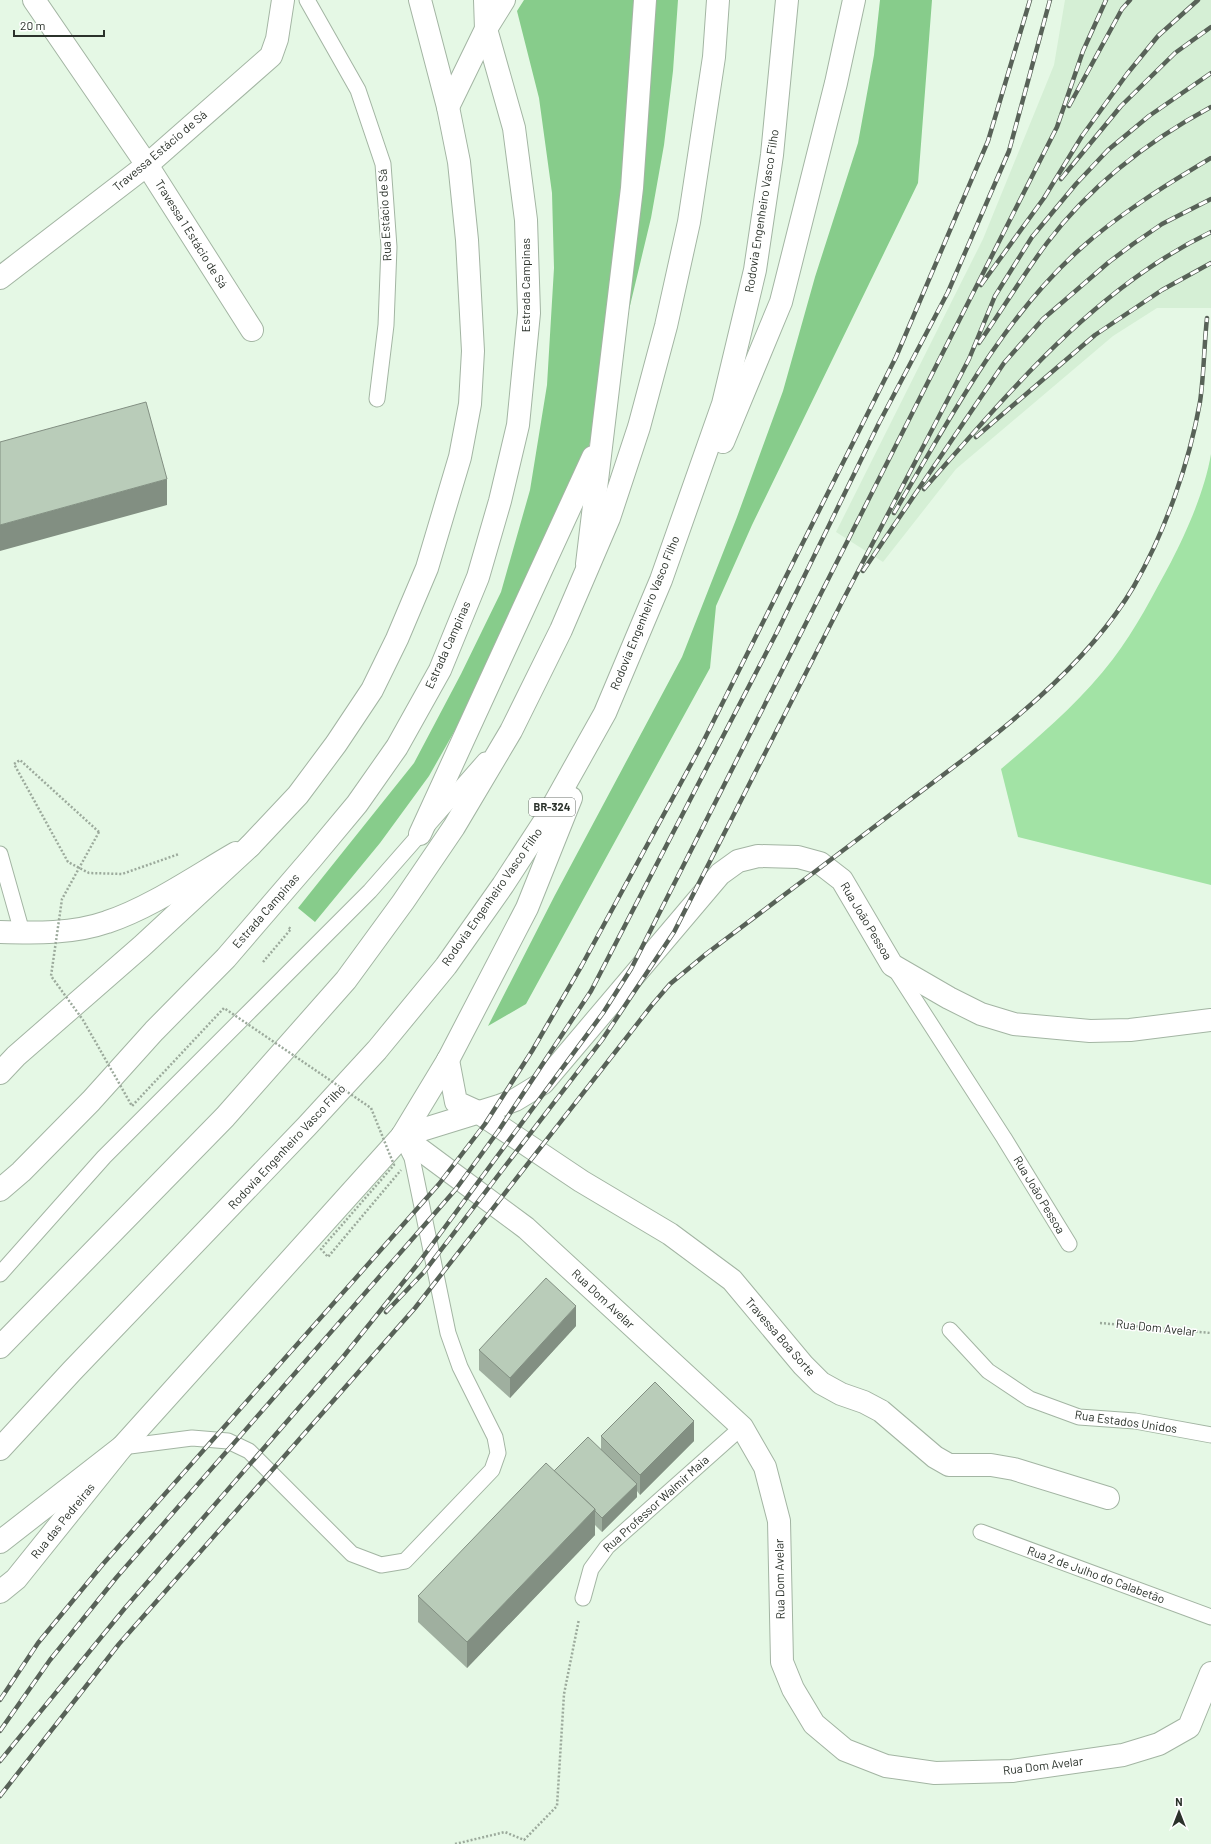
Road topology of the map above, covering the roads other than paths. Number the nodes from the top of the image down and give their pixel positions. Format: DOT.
graph roads {
  1 [pos="34,0"];
  2 [pos="283,0"];
  3 [pos="307,0"];
  4 [pos="420,0"];
  5 [pos="485,0"];
  6 [pos="504,0"];
  7 [pos="645,0"];
  8 [pos="718,0"];
  9 [pos="787,0"];
  10 [pos="854,0"];
  11 [pos="486,29"];
  12 [pos="448,107"];
  13 [pos="148,165"];
  14 [pos="0,278"];
  15 [pos="252,330"];
  16 [pos="377,399"];
  17 [pos="602,438"];
  18 [pos="586,573"];
  19 [pos="661,580"];
  20 [pos="605,712"];
  21 [pos="511,731"];
  22 [pos="420,834"];
  23 [pos="250,846"];
  24 [pos="0,854"];
  25 [pos="0,932"];
  26 [pos="22,932"];
  27 [pos="892,964"];
  28 [pos="1211,1020"];
  29 [pos="448,1060"];
  30 [pos="0,1073"];
  31 [pos="478,1112"];
  32 [pos="402,1136"];
  33 [pos="0,1190"];
  34 [pos="1069,1244"];
  35 [pos="0,1274"];
  36 [pos="950,1330"];
  37 [pos="0,1347"];
  38 [pos="742,1427"];
  39 [pos="1211,1435"];
  40 [pos="122,1447"];
  41 [pos="0,1449"];
  42 [pos="1108,1498"];
  43 [pos="981,1532"];
  44 [pos="0,1542"];
  45 [pos="0,1592"];
  46 [pos="583,1598"];
  47 [pos="1211,1617"];
  48 [pos="1211,1673"];
  1 -- 13 [label="main road, Travessa 1 Estácio de Sá"];
  2 -- 13 [label="main road, Travessa Estácio de Sá"];
  3 -- 16 [label="lane, Rua Estácio de Sá"];
  4 -- 12 [label="main road"];
  5 -- 11 [label="main road, Estrada Campinas"];
  6 -- 11 [label="main road"];
  7 -- 17 [label="main road"];
  8 -- 18 [label="main road"];
  9 -- 19 [label="main road, Rodovia Engenheiro Vasco Filho / BR-324"];
  10 -- 19 [label="main road"];
  11 -- 12 [label="main road"];
  11 -- 33 [label="main road, Estrada Campinas"];
  12 -- 23 [label="main road"];
  13 -- 14 [label="main road, Travessa Estácio de Sá"];
  13 -- 15 [label="main road, Travessa 1 Estácio de Sá"];
  17 -- 18 [label="main road"];
  17 -- 22 [label="main road"];
  18 -- 21 [label="main road"];
  19 -- 20 [label="main road, Rodovia Engenheiro Vasco Filho / BR-324"];
  20 -- 29 [label="main road"];
  20 -- 41 [label="main road, Rodovia Engenheiro Vasco Filho / BR-324"];
  21 -- 22 [label="lane"];
  21 -- 37 [label="main road"];
  22 -- 35 [label="lane"];
  23 -- 26 [label="main road"];
  23 -- 30 [label="main road"];
  24 -- 26 [label="lane"];
  25 -- 26 [label="main road"];
  27 -- 28 [label="main road"];
  27 -- 31 [label="main road, Rua João Pessoa"];
  27 -- 34 [label="lane, Rua João Pessoa"];
  29 -- 31 [label="main road"];
  29 -- 32 [label="main road"];
  31 -- 32 [label="main road, Rua João Pessoa"];
  31 -- 42 [label="main road, Travessa Boa Sorte"];
  32 -- 38 [label="main road, Rua Dom Avelar"];
  32 -- 40 [label="main road"];
  32 -- 40 [label="lane"];
  36 -- 39 [label="lane, Rua Estados Unidos"];
  38 -- 46 [label="lane, Rua Professor Walmir Maia"];
  38 -- 48 [label="main road, Rua Dom Avelar"];
  40 -- 44 [label="main road"];
  40 -- 45 [label="main road, Rua das Pedreiras"];
  43 -- 47 [label="lane, Rua 2 de Julho do Calabetão"];
}
